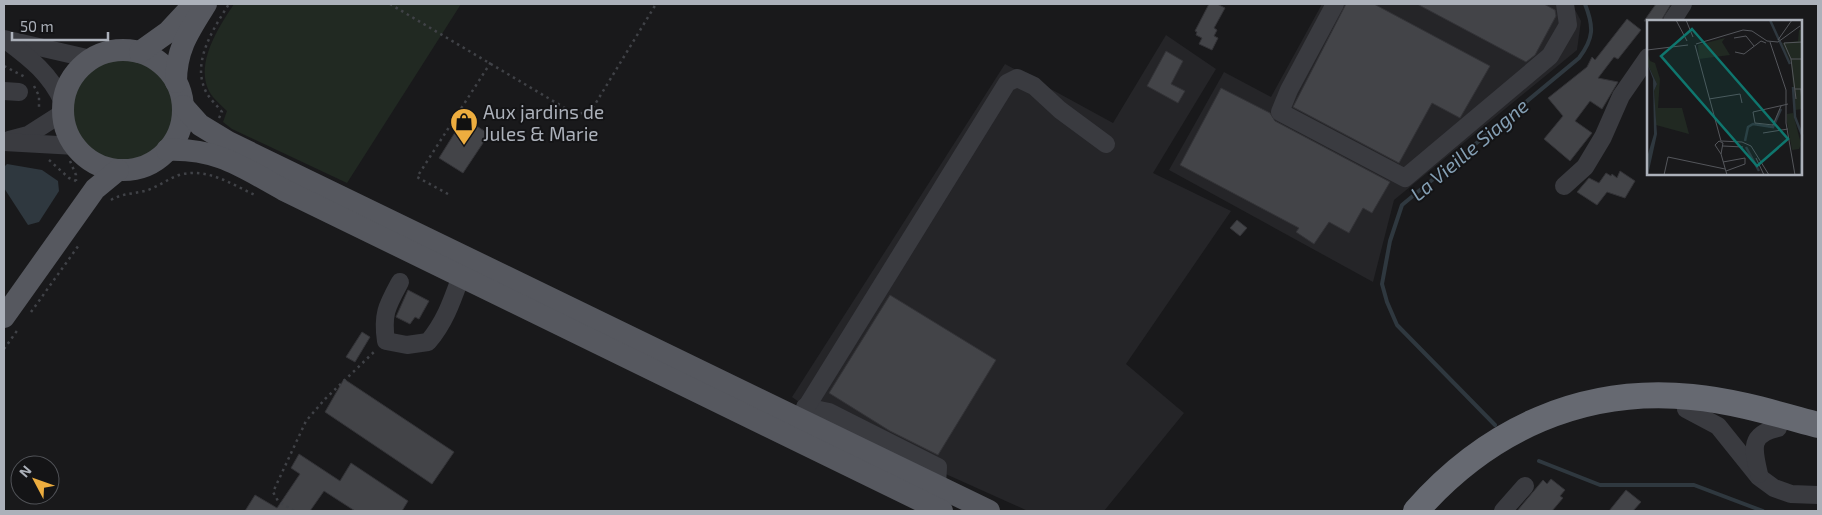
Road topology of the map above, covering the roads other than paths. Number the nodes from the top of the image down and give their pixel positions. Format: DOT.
graph roads {
  1 [pos="194,4"];
  2 [pos="206,4"];
  3 [pos="1335,4"];
  4 [pos="1565,4"];
  5 [pos="1683,4"];
  6 [pos="1673,20"];
  7 [pos="4,40"];
  8 [pos="140,52"];
  9 [pos="1647,58"];
  10 [pos="91,59"];
  11 [pos="176,82"];
  12 [pos="183,106"];
  13 [pos="63,107"];
  14 [pos="4,142"];
  15 [pos="1106,144"];
  16 [pos="79,150"];
  17 [pos="167,150"];
  18 [pos="118,170"];
  19 [pos="1564,186"];
  20 [pos="66,230"];
  21 [pos="461,276"];
  22 [pos="400,282"];
  23 [pos="4,316"];
  24 [pos="1686,409"];
  25 [pos="802,413"];
  26 [pos="1818,425"];
  27 [pos="1778,428"];
  28 [pos="1818,438"];
  29 [pos="1759,476"];
  30 [pos="1526,486"];
  31 [pos="1818,495"];
  32 [pos="942,511"];
  33 [pos="989,511"];
  34 [pos="1416,511"];
  35 [pos="1434,511"];
  36 [pos="1503,511"];
  1 -- 8 [label="main road"];
  2 -- 11 [label="main road"];
  3 -- 4 [label="street"];
  5 -- 6 [label="street"];
  7 -- 10 [label="street"];
  7 -- 13 [label="street"];
  8 -- 10 [label="main road"];
  8 -- 11 [label="main road"];
  9 -- 19 [label="street"];
  10 -- 13 [label="main road"];
  11 -- 12 [label="main road"];
  12 -- 17 [label="main road"];
  12 -- 25 [label="main road"];
  13 -- 14 [label="street"];
  13 -- 16 [label="main road"];
  14 -- 16 [label="street"];
  15 -- 25 [label="street"];
  16 -- 18 [label="main road"];
  16 -- 20 [label="main road"];
  17 -- 18 [label="main road"];
  17 -- 21 [label="main road"];
  18 -- 20 [label="main road"];
  20 -- 23 [label="main road"];
  21 -- 22 [label="street"];
  21 -- 32 [label="main road"];
  24 -- 27 [label="highway"];
  24 -- 29 [label="street"];
  24 -- 35 [label="highway"];
  25 -- 33 [label="main road"];
  26 -- 34 [label="highway"];
  27 -- 28 [label="highway"];
  27 -- 29 [label="street"];
  29 -- 31 [label="street"];
  30 -- 36 [label="street"];
}
